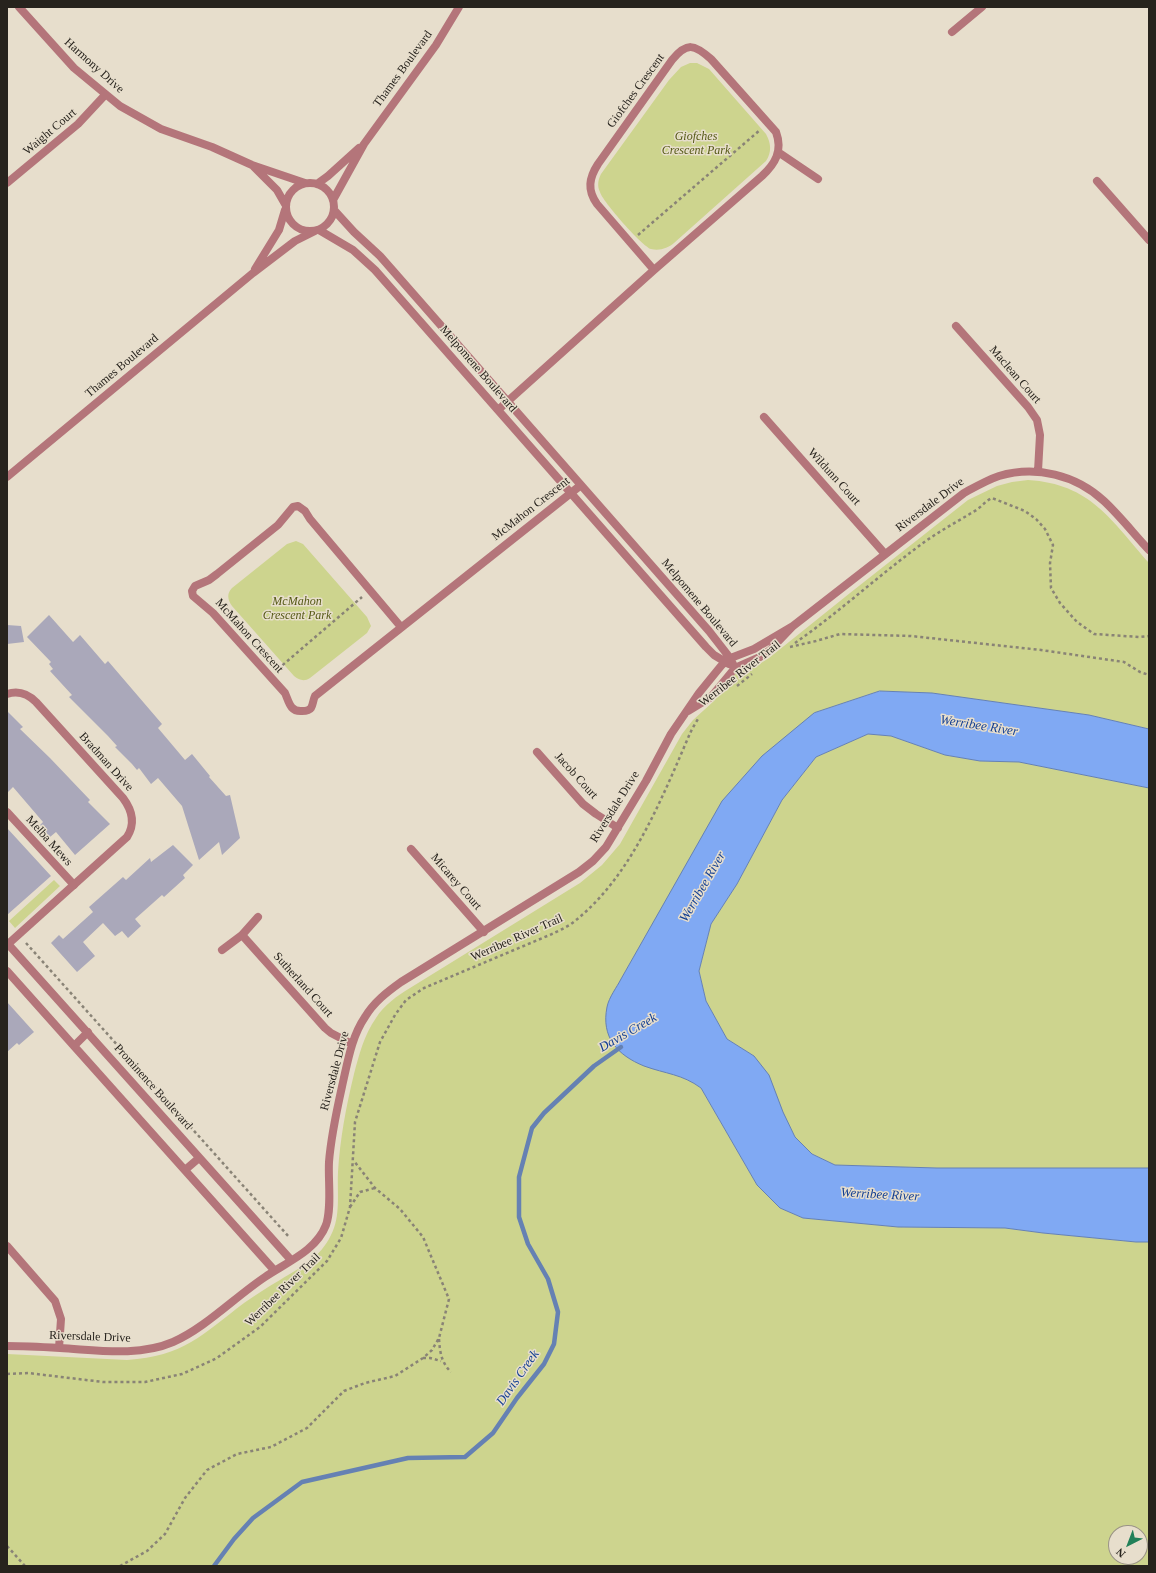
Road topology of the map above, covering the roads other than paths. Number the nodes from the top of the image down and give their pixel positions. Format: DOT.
graph roads {
  1 [pos="19,7"];
  2 [pos="459,7"];
  3 [pos="982,7"];
  4 [pos="952,32"];
  5 [pos="105,95"];
  6 [pos="364,144"];
  7 [pos="778,152"];
  8 [pos="252,165"];
  9 [pos="818,179"];
  10 [pos="1097,181"];
  11 [pos="7,183"];
  12 [pos="305,183"];
  13 [pos="317,184"];
  14 [pos="333,200"];
  15 [pos="285,206"];
  16 [pos="334,210"];
  17 [pos="317,230"];
  18 [pos="1149,240"];
  19 [pos="654,270"];
  20 [pos="253,273"];
  21 [pos="956,326"];
  22 [pos="508,401"];
  23 [pos="498,410"];
  24 [pos="764,417"];
  25 [pos="1038,471"];
  26 [pos="7,477"];
  27 [pos="581,485"];
  28 [pos="571,492"];
  29 [pos="1149,550"];
  30 [pos="885,554"];
  31 [pos="793,626"];
  32 [pos="401,627"];
  33 [pos="728,660"];
  34 [pos="734,668"];
  35 [pos="7,694"];
  36 [pos="687,712"];
  37 [pos="538,752"];
  38 [pos="7,812"];
  39 [pos="618,828"];
  40 [pos="411,848"];
  41 [pos="74,885"];
  42 [pos="258,918"];
  43 [pos="484,932"];
  44 [pos="242,936"];
  45 [pos="8,945"];
  46 [pos="222,950"];
  47 [pos="7,971"];
  48 [pos="88,1032"];
  49 [pos="352,1044"];
  50 [pos="74,1046"];
  51 [pos="199,1158"];
  52 [pos="185,1170"];
  53 [pos="7,1246"];
  54 [pos="292,1260"];
  55 [pos="274,1270"];
  56 [pos="7,1346"];
  57 [pos="59,1348"];
  1 -- 5 [label="street, Harmony Drive"];
  2 -- 6 [label="street, Thames Boulevard"];
  3 -- 4 [label="street"];
  5 -- 8 [label="street, Harmony Drive"];
  5 -- 11 [label="street, Waight Court"];
  6 -- 13 [label="street, Thames Boulevard"];
  6 -- 14 [label="street, Thames Boulevard"];
  7 -- 9 [label="street"];
  7 -- 19 [label="street"];
  7 -- 19 [label="street, Giofches Crescent"];
  8 -- 12 [label="street, Harmony Drive"];
  8 -- 15 [label="street, Harmony Drive"];
  10 -- 18 [label="street"];
  12 -- 13 [label="street"];
  12 -- 15 [label="street"];
  13 -- 14 [label="street"];
  14 -- 16 [label="street"];
  15 -- 17 [label="street"];
  15 -- 20 [label="street, Thames Boulevard"];
  16 -- 17 [label="street"];
  16 -- 22 [label="street, Melpomene Boulevard"];
  17 -- 20 [label="street, Thames Boulevard"];
  17 -- 23 [label="street, Melpomene Boulevard"];
  19 -- 22 [label="street"];
  20 -- 26 [label="street, Thames Boulevard"];
  21 -- 25 [label="street, Maclean Court"];
  22 -- 23 [label="street"];
  22 -- 27 [label="street, Melpomene Boulevard"];
  23 -- 28 [label="street, Melpomene Boulevard"];
  24 -- 30 [label="street, Wildunn Court"];
  25 -- 29 [label="street, Riversdale Drive"];
  25 -- 30 [label="street, Riversdale Drive"];
  27 -- 28 [label="street, McMahon Crescent"];
  27 -- 33 [label="street, Melpomene Boulevard"];
  28 -- 32 [label="street, McMahon Crescent"];
  28 -- 33 [label="street, Melpomene Boulevard"];
  30 -- 31 [label="street, Riversdale Drive"];
  31 -- 33 [label="street, Riversdale Drive"];
  31 -- 34 [label="street, Riversdale Drive"];
  32 -- 32 [label="street, McMahon Crescent"];
  33 -- 34 [label="street, Melpomene Boulevard"];
  33 -- 36 [label="street, Riversdale Drive"];
  34 -- 36 [label="street, Riversdale Drive"];
  35 -- 41 [label="street, Bradman Drive"];
  36 -- 39 [label="street, Riversdale Drive"];
  37 -- 39 [label="street, Jacob Court"];
  38 -- 41 [label="street, Melba Mews"];
  39 -- 43 [label="street, Riversdale Drive"];
  40 -- 43 [label="street, Micarey Court"];
  41 -- 45 [label="street, Bradman Drive"];
  42 -- 44 [label="street"];
  43 -- 49 [label="street, Riversdale Drive"];
  44 -- 46 [label="street"];
  44 -- 49 [label="street, Sutherland Court"];
  45 -- 48 [label="street, Prominence Boulevard"];
  47 -- 50 [label="street"];
  48 -- 50 [label="street"];
  48 -- 51 [label="street, Prominence Boulevard"];
  49 -- 54 [label="street, Riversdale Drive"];
  50 -- 52 [label="street"];
  51 -- 52 [label="street"];
  51 -- 54 [label="street, Prominence Boulevard"];
  52 -- 55 [label="street"];
  53 -- 57 [label="street"];
  54 -- 55 [label="street, Riversdale Drive"];
  55 -- 57 [label="street, Riversdale Drive"];
  56 -- 57 [label="street, Riversdale Drive"];
}
